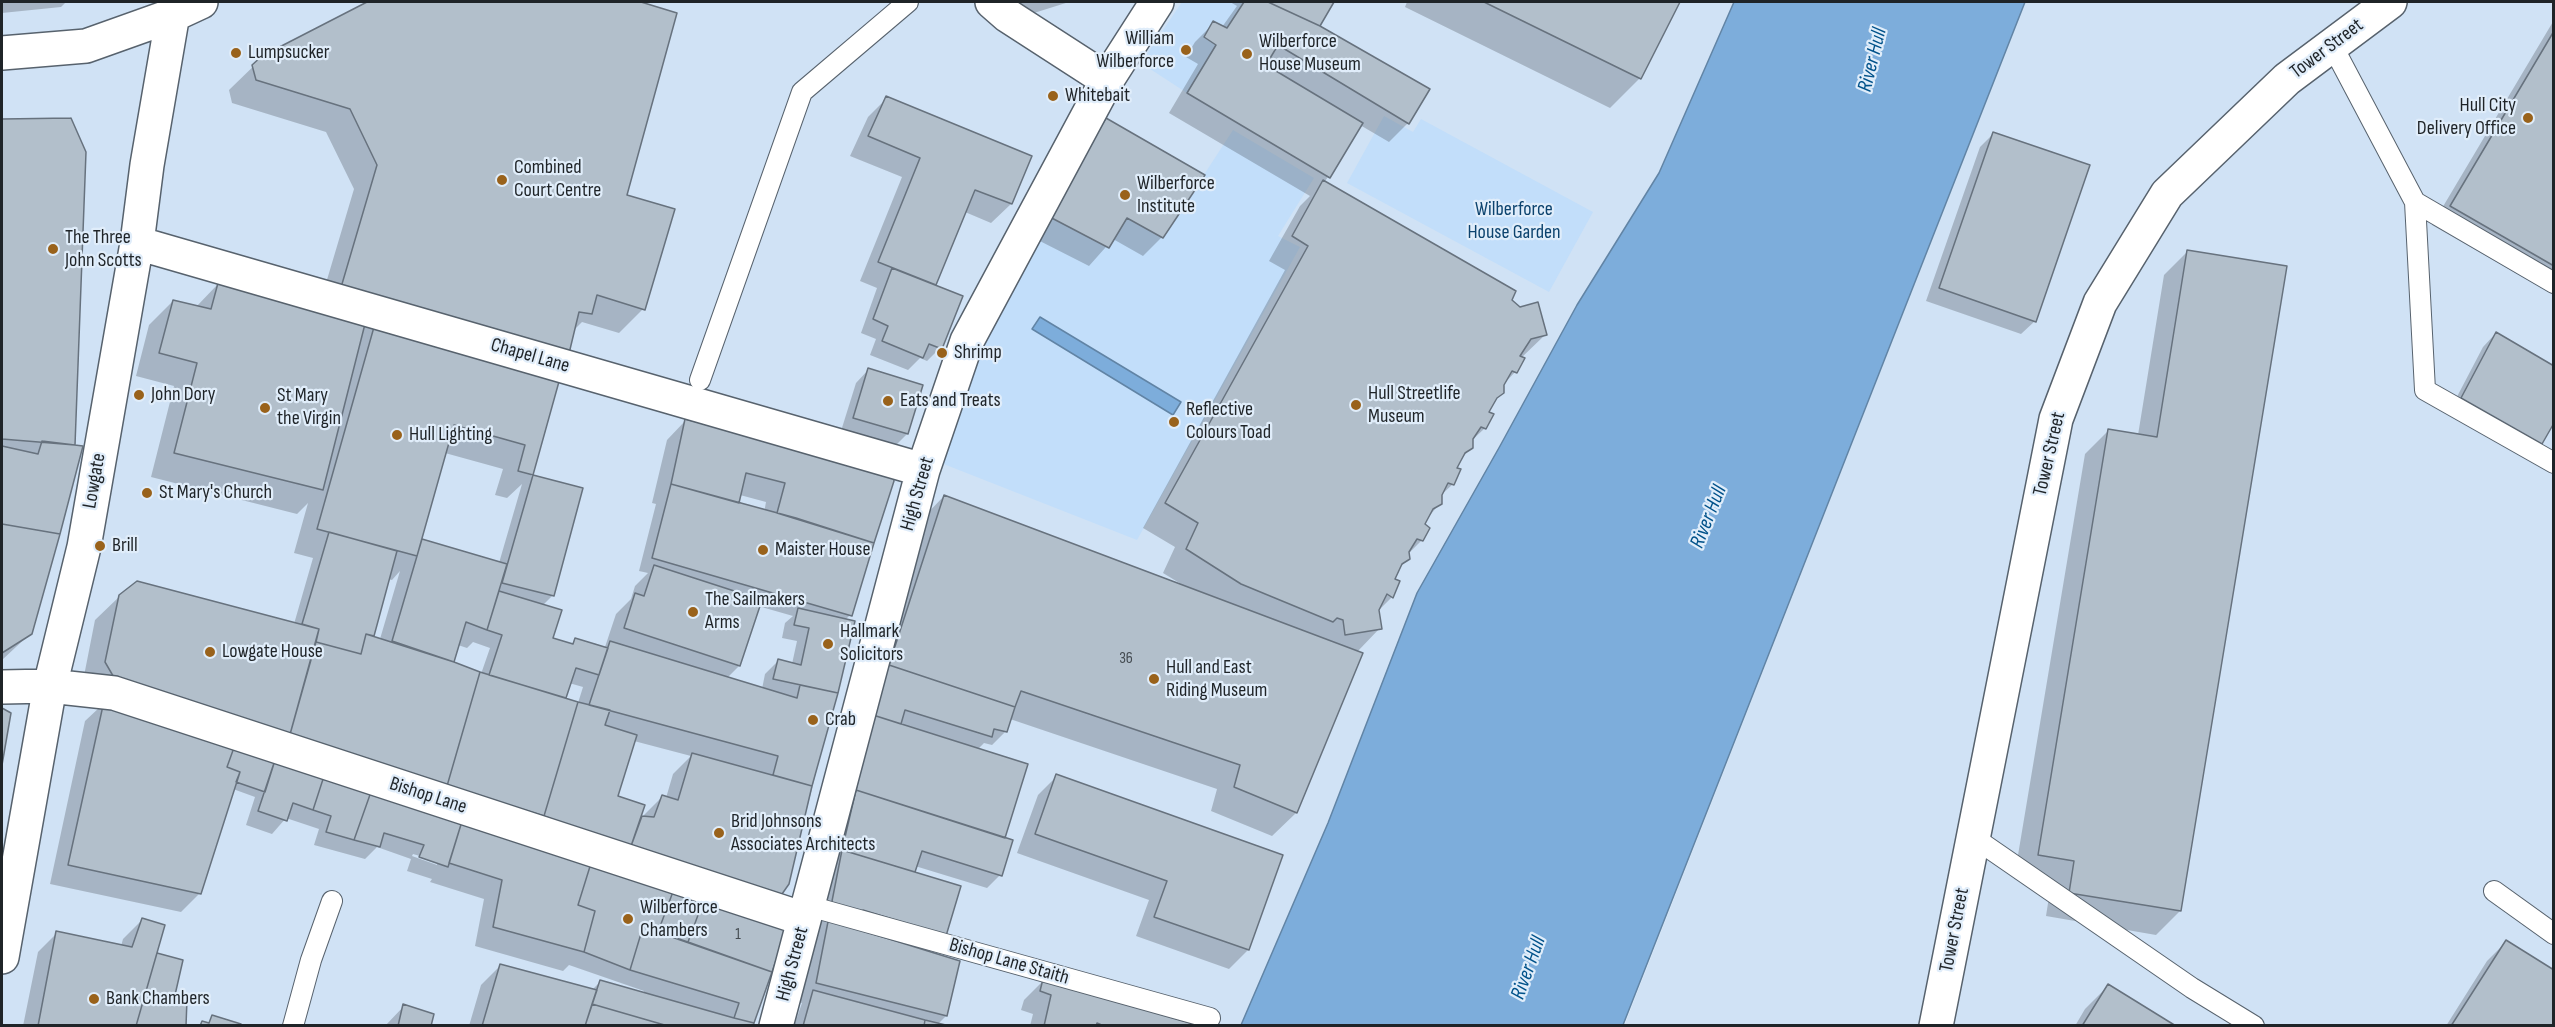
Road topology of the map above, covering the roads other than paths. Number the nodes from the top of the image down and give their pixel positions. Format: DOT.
graph roads {
  1 [pos="908,2"];
  2 [pos="992,2"];
  3 [pos="1157,2"];
  4 [pos="2390,2"];
  5 [pos="183,6"];
  6 [pos="2332,45"];
  7 [pos="2,53"];
  8 [pos="1107,80"];
  9 [pos="2415,202"];
  10 [pos="137,243"];
  11 [pos="2553,283"];
  12 [pos="700,380"];
  13 [pos="2553,463"];
  14 [pos="924,470"];
  15 [pos="50,686"];
  16 [pos="2,687"];
  17 [pos="1973,837"];
  18 [pos="2494,891"];
  19 [pos="332,901"];
  20 [pos="807,912"];
  21 [pos="2553,934"];
  22 [pos="2,957"];
  23 [pos="1210,1018"];
  24 [pos="293,1026"];
  25 [pos="776,1026"];
  26 [pos="1936,1026"];
  27 [pos="2254,1026"];
  1 -- 12 [label="lane"];
  2 -- 8 [label="street"];
  3 -- 8 [label="street, High Street"];
  4 -- 6 [label="street, Tower Street"];
  5 -- 7 [label="street"];
  5 -- 10 [label="street, Lowgate"];
  6 -- 9 [label="lane"];
  6 -- 17 [label="street, Tower Street"];
  8 -- 14 [label="street, High Street"];
  9 -- 11 [label="lane"];
  9 -- 13 [label="lane"];
  10 -- 14 [label="street, Chapel Lane"];
  10 -- 15 [label="street, Lowgate"];
  14 -- 20 [label="street, High Street"];
  15 -- 16 [label="street, Bishop Lane"];
  15 -- 20 [label="street, Bishop Lane"];
  15 -- 22 [label="street, Lowgate"];
  17 -- 26 [label="street, Tower Street"];
  17 -- 27 [label="lane"];
  18 -- 21 [label="lane"];
  19 -- 24 [label="lane"];
  20 -- 23 [label="lane, Bishop Lane Staith"];
  20 -- 25 [label="street, High Street"];
}
